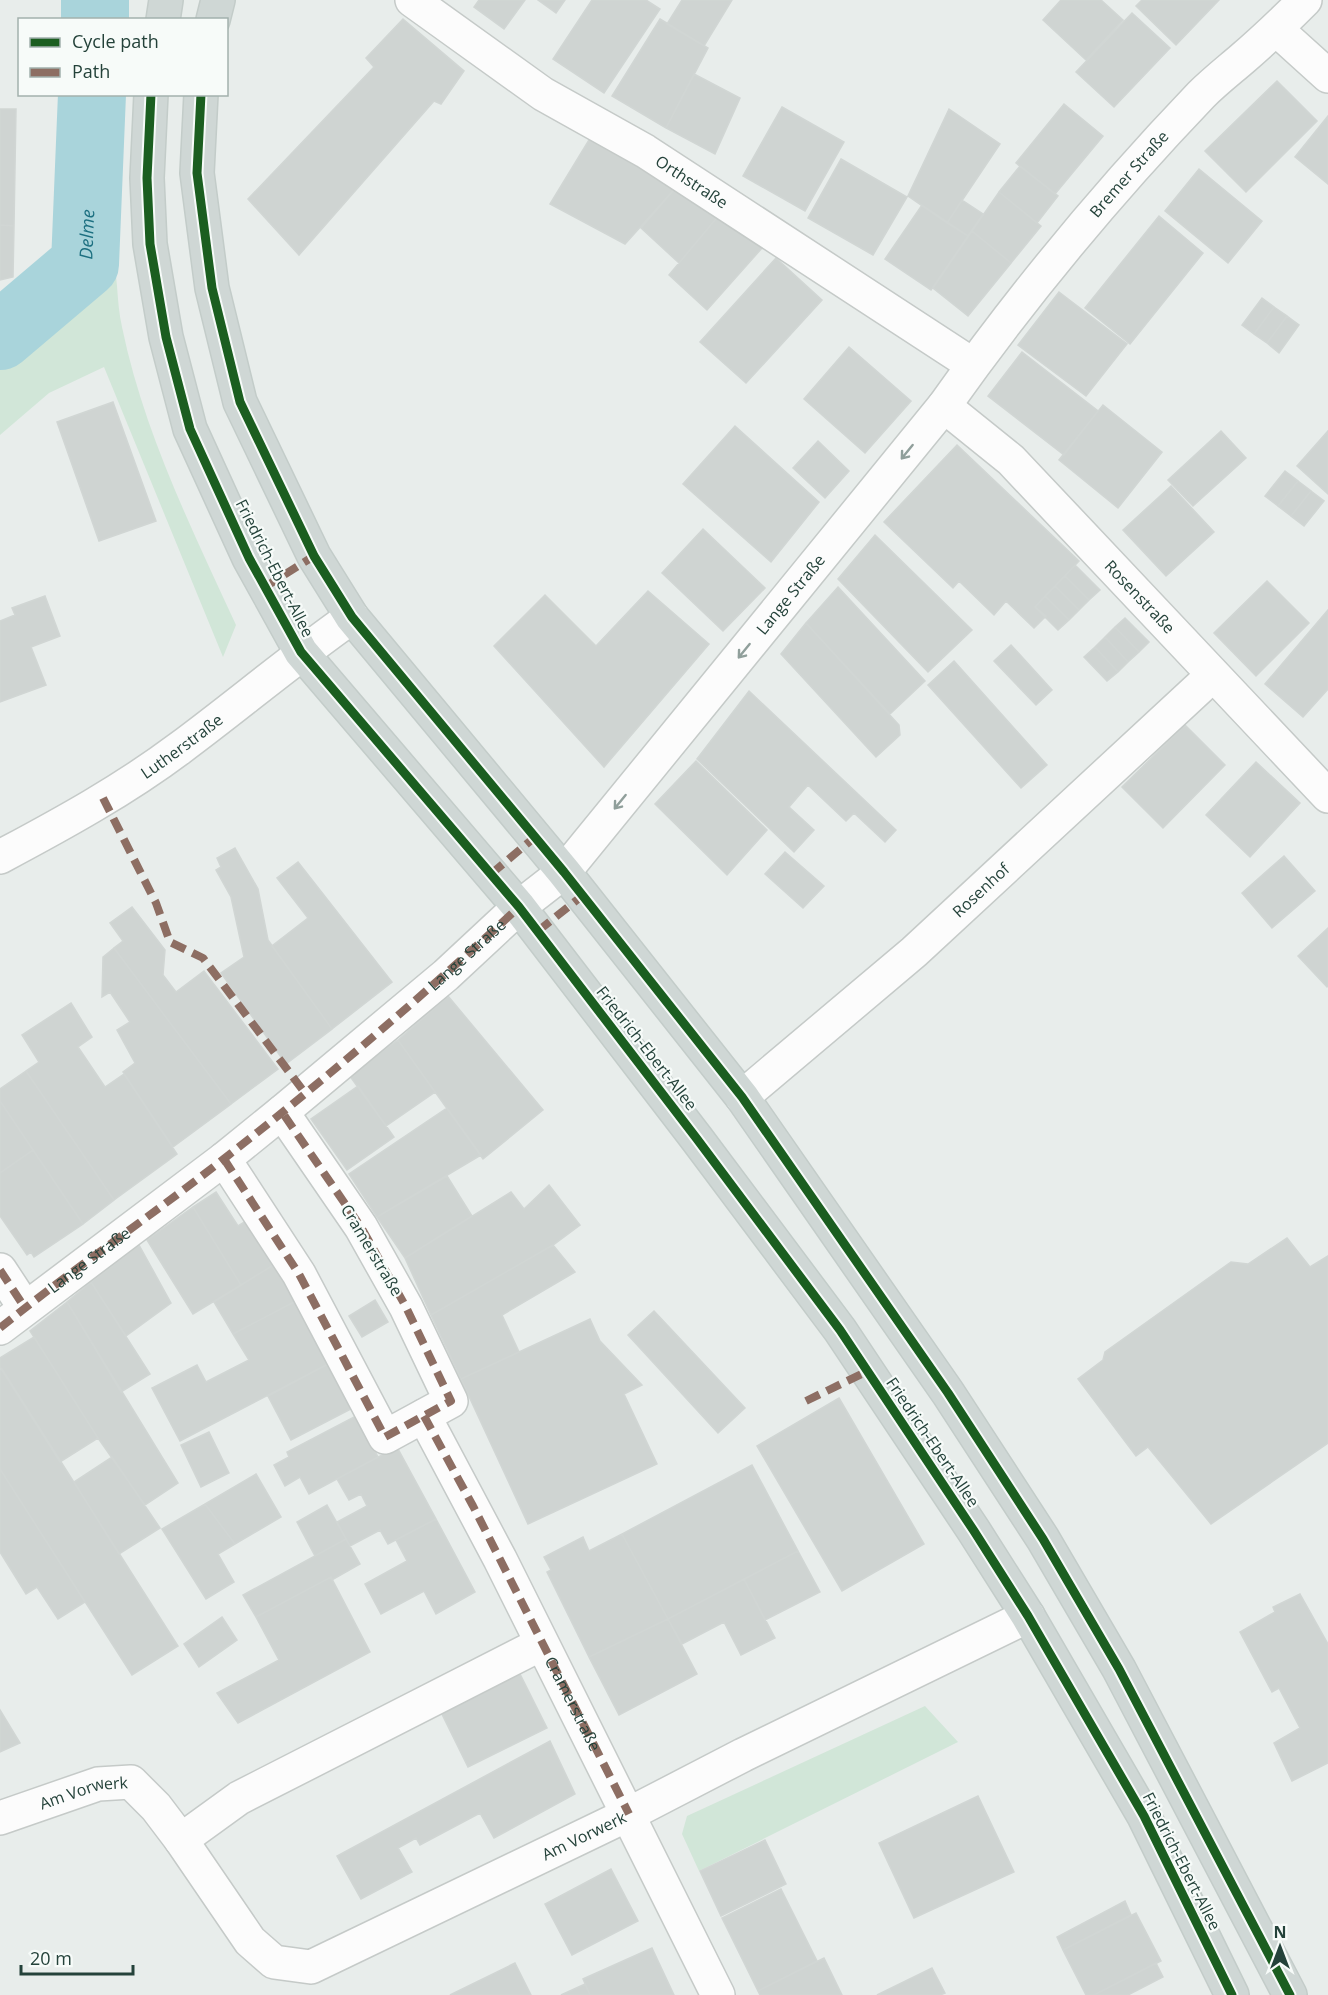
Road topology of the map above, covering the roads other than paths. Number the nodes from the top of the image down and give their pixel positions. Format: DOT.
graph roads {
  1 [pos="166,0"];
  2 [pos="218,0"];
  3 [pos="412,0"];
  4 [pos="1305,0"];
  5 [pos="163,18"];
  6 [pos="214,18"];
  7 [pos="1276,29"];
  8 [pos="1328,76"];
  9 [pos="152,96"];
  10 [pos="201,96"];
  11 [pos="973,365"];
  12 [pos="944,406"];
  13 [pos="352,617"];
  14 [pos="301,652"];
  15 [pos="1213,675"];
  16 [pos="1328,796"];
  17 [pos="0,857"];
  18 [pos="564,872"];
  19 [pos="519,907"];
  20 [pos="742,1097"];
  21 [pos="282,1112"];
  22 [pos="224,1159"];
  23 [pos="0,1270"];
  24 [pos="25,1308"];
  25 [pos="0,1328"];
  26 [pos="424,1416"];
  27 [pos="1028,1616"];
  28 [pos="542,1644"];
  29 [pos="629,1814"];
  30 [pos="0,1818"];
  31 [pos="181,1840"];
  32 [pos="718,1995"];
  33 [pos="1232,1995"];
  34 [pos="1290,1995"];
  1 -- 5 [label="main road"];
  2 -- 6 [label="main road"];
  3 -- 11 [label="street, Orthstraße"];
  4 -- 7 [label="street, Bremer Straße"];
  7 -- 8 [label="street"];
  7 -- 11 [label="street, Bremer Straße"];
  9 -- 14 [label="main road, Friedrich-Ebert-Allee"];
  10 -- 13 [label="main road, Friedrich-Ebert-Allee"];
  11 -- 12 [label="street, Lange Straße"];
  12 -- 15 [label="street, Rosenstraße"];
  12 -- 18 [label="street, Lange Straße, one-way"];
  13 -- 14 [label="street, Lutherstraße"];
  13 -- 18 [label="main road, Friedrich-Ebert-Allee"];
  14 -- 17 [label="street, Lutherstraße"];
  14 -- 19 [label="main road, Friedrich-Ebert-Allee"];
  15 -- 16 [label="street, Rosenstraße"];
  15 -- 20 [label="street, Rosenhof"];
  18 -- 19 [label="street, Lange Straße"];
  18 -- 20 [label="main road, Friedrich-Ebert-Allee"];
  19 -- 21 [label="street, Lange Straße"];
  19 -- 27 [label="main road, Friedrich-Ebert-Allee"];
  20 -- 34 [label="main road, Friedrich-Ebert-Allee"];
  21 -- 22 [label="street, Lange Straße"];
  21 -- 26 [label="street, Cramerstraße"];
  22 -- 24 [label="street, Lange Straße"];
  22 -- 26 [label="street, Cramerstraße"];
  23 -- 24 [label="street"];
  24 -- 25 [label="street, Lange Straße"];
  26 -- 28 [label="street, Cramerstraße"];
  27 -- 29 [label="street, Am Vorwerk"];
  27 -- 33 [label="main road, Friedrich-Ebert-Allee"];
  28 -- 29 [label="street, Cramerstraße"];
  28 -- 31 [label="street"];
  29 -- 31 [label="street, Am Vorwerk"];
  29 -- 32 [label="street, Cramerstraße"];
  30 -- 31 [label="street, Am Vorwerk"];
}
